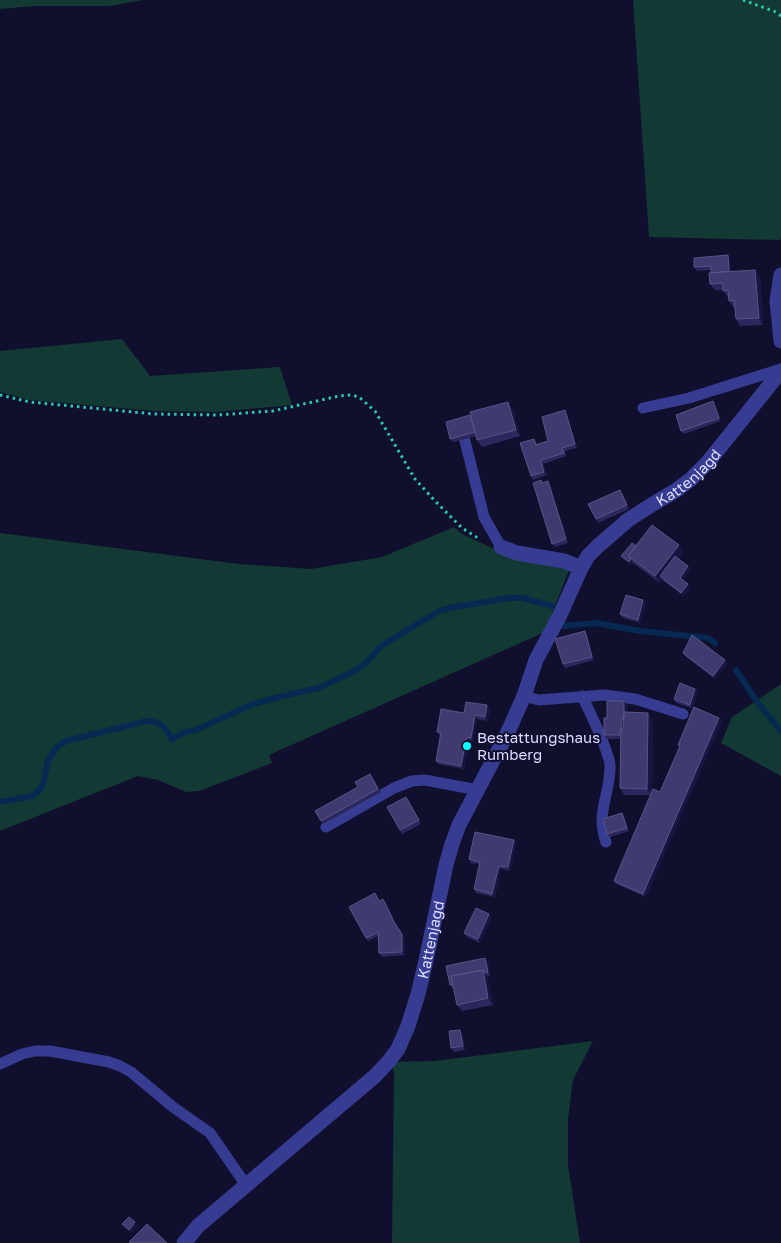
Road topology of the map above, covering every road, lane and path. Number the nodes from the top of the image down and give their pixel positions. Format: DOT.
graph roads {
  1 [pos="743,0"];
  2 [pos="781,16"];
  3 [pos="781,275"];
  4 [pos="781,341"];
  5 [pos="781,370"];
  6 [pos="0,395"];
  7 [pos="643,408"];
  8 [pos="465,441"];
  9 [pos="501,547"];
  10 [pos="581,568"];
  11 [pos="524,696"];
  12 [pos="582,696"];
  13 [pos="684,714"];
  14 [pos="478,790"];
  15 [pos="326,827"];
  16 [pos="606,842"];
  17 [pos="0,1064"];
  18 [pos="246,1185"];
  19 [pos="184,1243"];
  1 -- 2 [label="path"];
  3 -- 4 [label="street"];
  5 -- 7 [label="lane"];
  5 -- 10 [label="street, Kattenjagd"];
  6 -- 9 [label="path"];
  8 -- 9 [label="lane"];
  9 -- 10 [label="street"];
  10 -- 11 [label="street, Kattenjagd"];
  11 -- 12 [label="lane"];
  11 -- 14 [label="street, Kattenjagd"];
  12 -- 13 [label="lane"];
  12 -- 16 [label="lane"];
  14 -- 15 [label="lane"];
  14 -- 18 [label="street, Kattenjagd"];
  17 -- 18 [label="lane"];
  18 -- 19 [label="street, Kattenjagd"];
}
